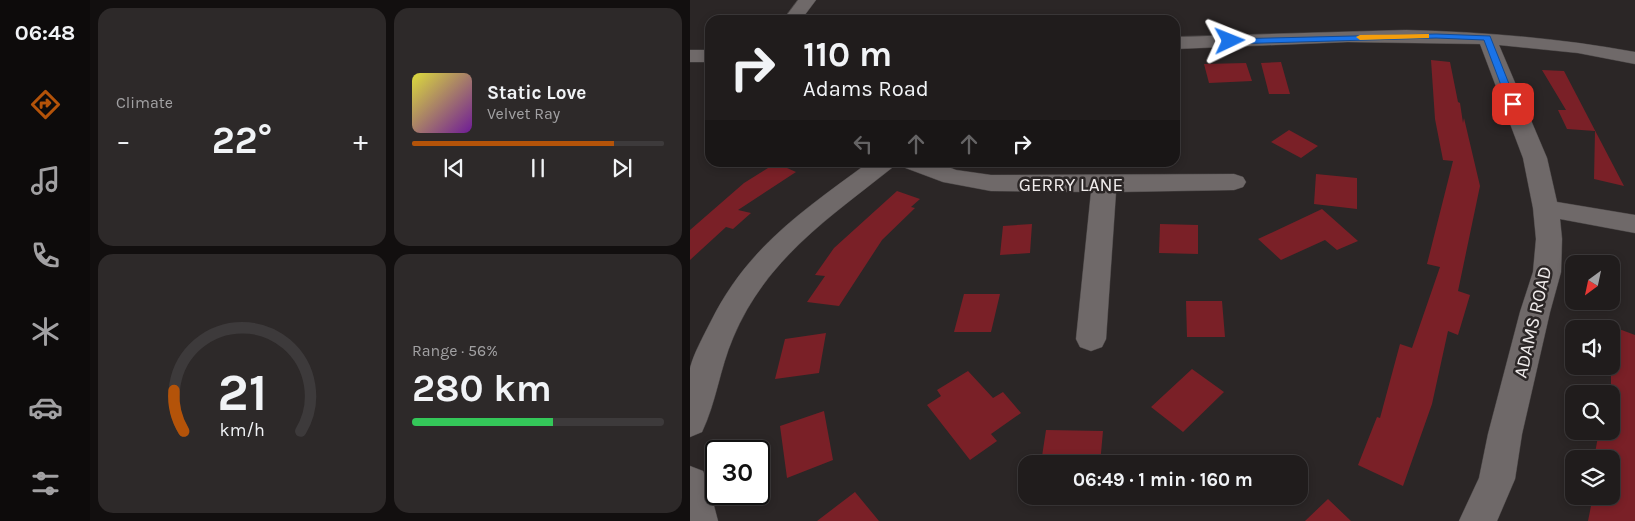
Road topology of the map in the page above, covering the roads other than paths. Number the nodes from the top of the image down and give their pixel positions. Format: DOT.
graph roads {
  1 [pos="807,0"];
  2 [pos="796,15"];
  3 [pos="1487,38"];
  4 [pos="1180,43"];
  5 [pos="690,56"];
  6 [pos="705,56"];
  7 [pos="1635,58"];
  8 [pos="878,167"];
  9 [pos="925,167"];
  10 [pos="1234,182"];
  11 [pos="1104,184"];
  12 [pos="1546,208"];
  13 [pos="1635,224"];
  14 [pos="1091,339"];
  15 [pos="690,422"];
  16 [pos="690,483"];
  17 [pos="699,521"];
  18 [pos="1478,521"];
  1 -- 2 [label="street"];
  3 -- 4 [label="street"];
  3 -- 7 [label="street"];
  3 -- 12 [label="street, ADAMS ROAD"];
  5 -- 6 [label="street"];
  8 -- 15 [label="street"];
  9 -- 11 [label="street, GERRY LANE"];
  10 -- 11 [label="street, GERRY LANE"];
  11 -- 14 [label="street"];
  12 -- 13 [label="street"];
  12 -- 18 [label="street, ADAMS ROAD"];
  16 -- 17 [label="street"];
}
